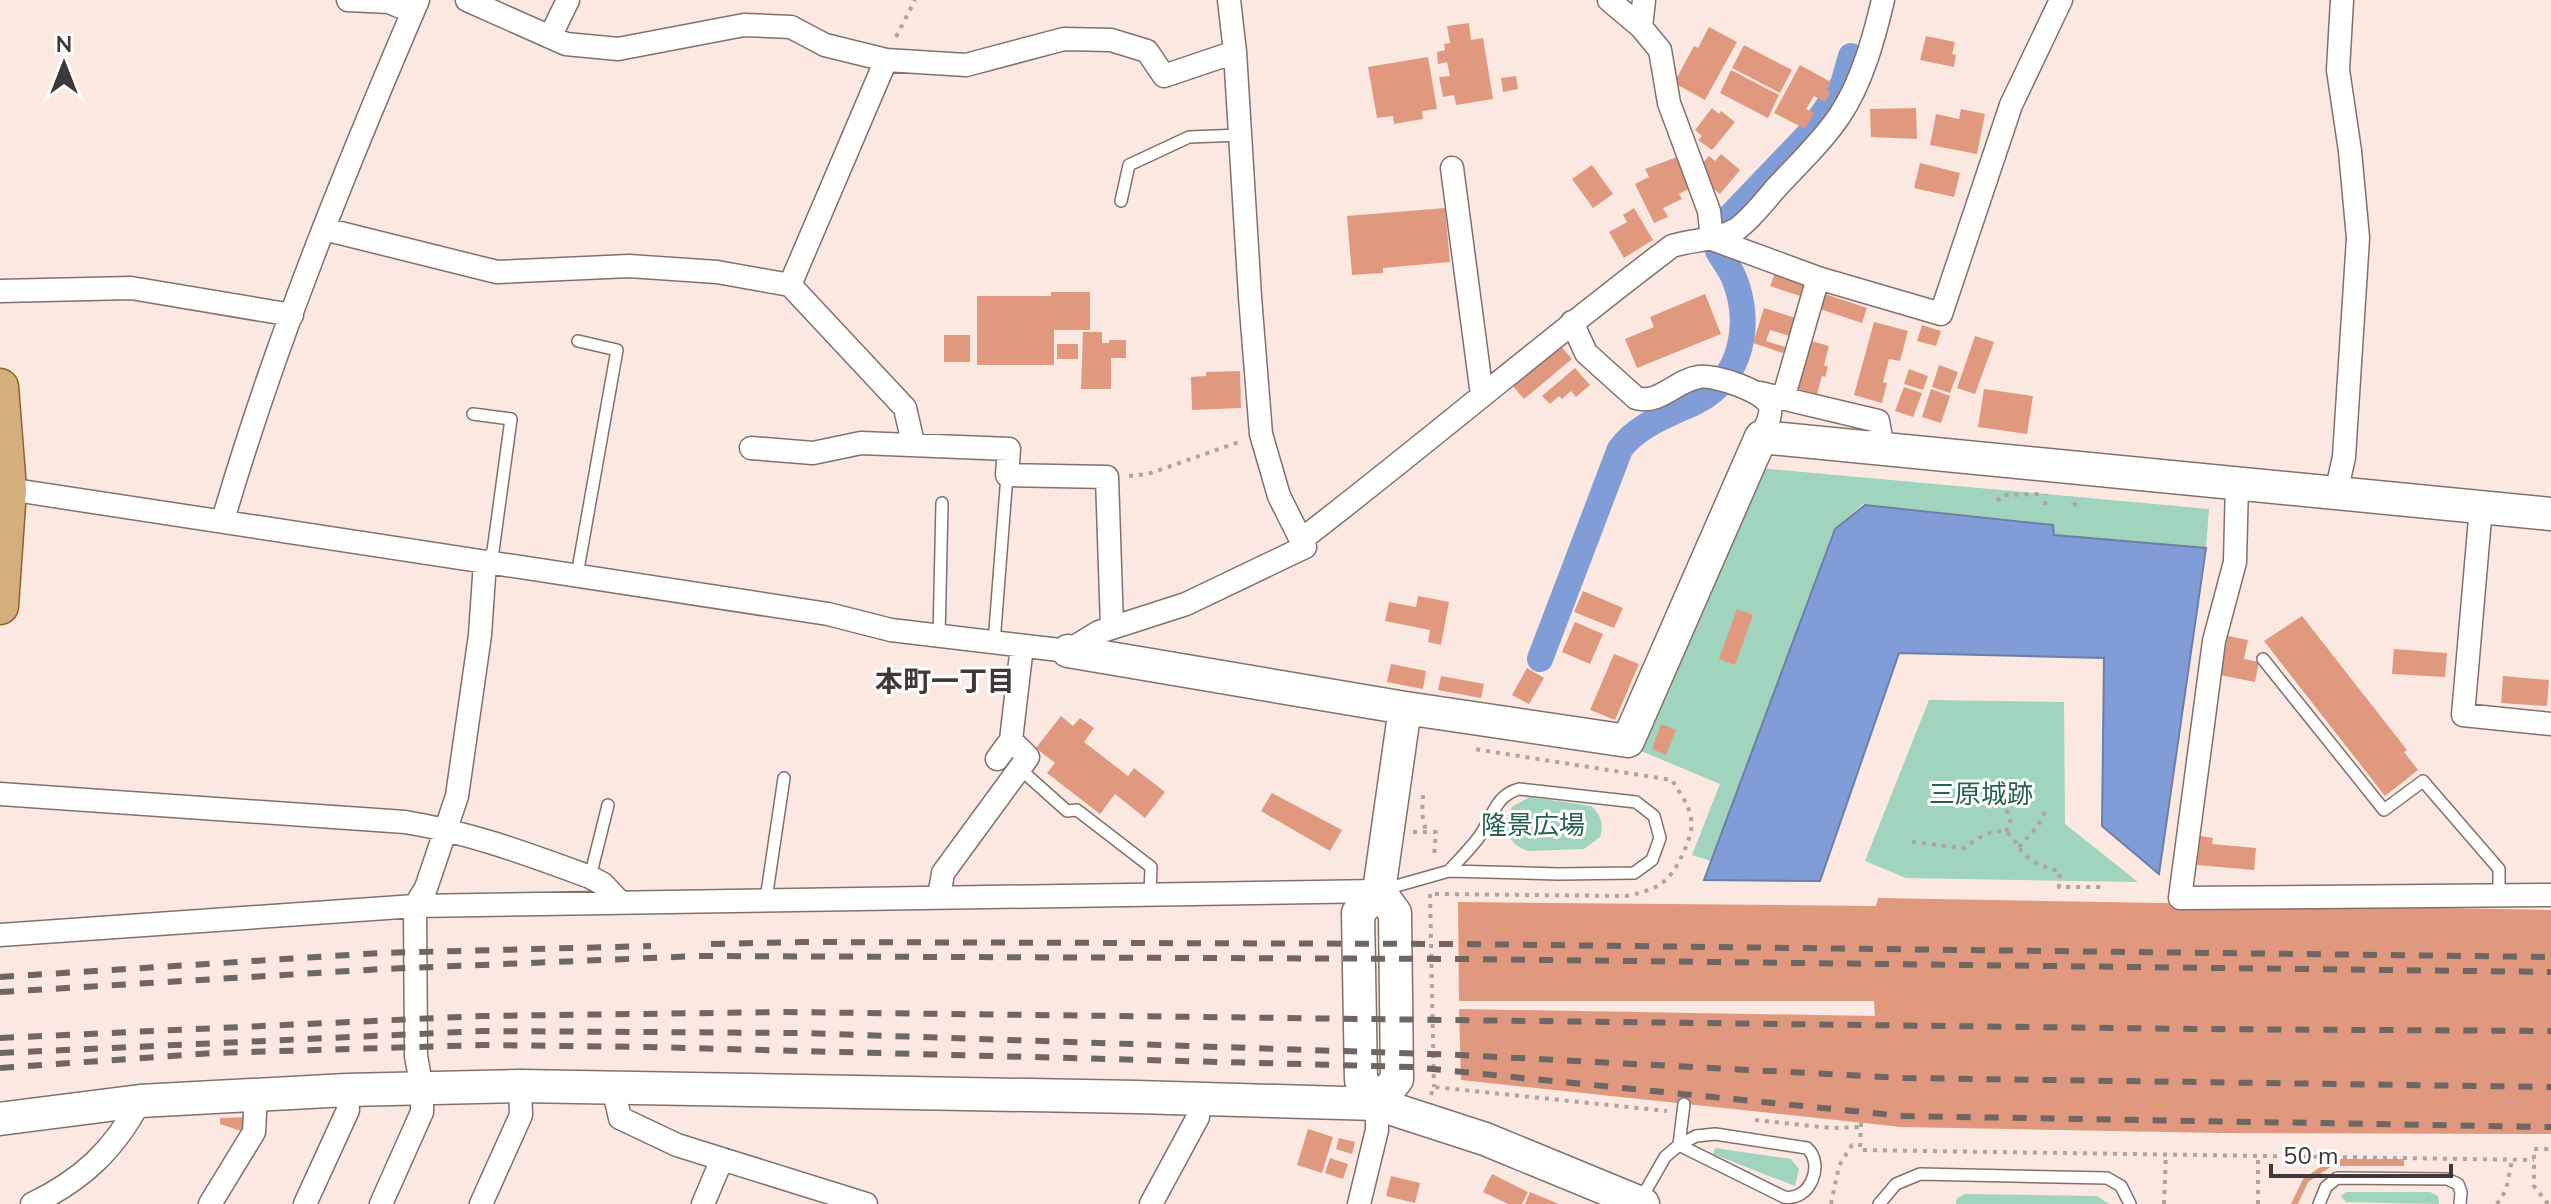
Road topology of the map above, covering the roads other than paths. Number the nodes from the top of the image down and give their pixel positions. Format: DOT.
graph roads {
  1 [pos="348,0"];
  2 [pos="467,0"];
  3 [pos="568,0"];
  4 [pos="1229,0"];
  5 [pos="1609,0"];
  6 [pos="1644,0"];
  7 [pos="1883,0"];
  8 [pos="2061,0"];
  9 [pos="2342,0"];
  10 [pos="415,6"];
  11 [pos="1641,27"];
  12 [pos="550,37"];
  13 [pos="1235,52"];
  14 [pos="886,60"];
  15 [pos="1241,135"];
  16 [pos="1452,168"];
  17 [pos="1121,201"];
  18 [pos="324,229"];
  19 [pos="1712,239"];
  20 [pos="1818,278"];
  21 [pos="790,285"];
  22 [pos="0,291"];
  23 [pos="292,315"];
  24 [pos="1572,322"];
  25 [pos="578,341"];
  26 [pos="0,387"];
  27 [pos="1760,393"];
  28 [pos="1482,395"];
  29 [pos="1783,399"];
  30 [pos="473,414"];
  31 [pos="1761,437"];
  32 [pos="913,443"];
  33 [pos="751,448"];
  34 [pos="1883,448"];
  35 [pos="1007,475"];
  36 [pos="2237,483"];
  37 [pos="4,488"];
  38 [pos="2336,493"];
  39 [pos="942,503"];
  40 [pos="2481,507"];
  41 [pos="2551,514"];
  42 [pos="223,520"];
  43 [pos="1301,540"];
  44 [pos="485,562"];
  45 [pos="577,575"];
  46 [pos="0,606"];
  47 [pos="1112,627"];
  48 [pos="939,638"];
  49 [pos="994,643"];
  50 [pos="1022,646"];
  51 [pos="1068,651"];
  52 [pos="2263,659"];
  53 [pos="1405,708"];
  54 [pos="2551,724"];
  55 [pos="1011,740"];
  56 [pos="997,759"];
  57 [pos="1020,769"];
  58 [pos="784,778"];
  59 [pos="0,794"];
  60 [pos="608,805"];
  61 [pos="445,828"];
  62 [pos="1449,871"];
  63 [pos="590,877"];
  64 [pos="1379,891"];
  65 [pos="1150,894"];
  66 [pos="2499,895"];
  67 [pos="2551,895"];
  68 [pos="939,897"];
  69 [pos="766,899"];
  70 [pos="619,901"];
  71 [pos="415,906"];
  72 [pos="0,935"];
  73 [pos="520,1086"];
  74 [pos="613,1087"];
  75 [pos="422,1089"];
  76 [pos="347,1090"];
  77 [pos="256,1095"];
  78 [pos="1198,1099"];
  79 [pos="140,1101"];
  80 [pos="1377,1104"];
  81 [pos="1684,1104"];
  82 [pos="0,1119"];
  83 [pos="1679,1145"];
  84 [pos="722,1159"];
  85 [pos="1640,1203"];
  86 [pos="32,1204"];
  87 [pos="210,1204"];
  88 [pos="305,1204"];
  89 [pos="381,1204"];
  90 [pos="481,1204"];
  91 [pos="703,1204"];
  92 [pos="866,1204"];
  93 [pos="1151,1204"];
  94 [pos="1359,1204"];
  95 [pos="1879,1204"];
  96 [pos="2130,1204"];
  97 [pos="2319,1204"];
  98 [pos="2460,1204"];
  1 -- 10 [label="street"];
  2 -- 12 [label="street"];
  3 -- 12 [label="street"];
  4 -- 13 [label="street"];
  5 -- 11 [label="street"];
  6 -- 11 [label="street"];
  7 -- 19 [label="street"];
  8 -- 20 [label="street"];
  9 -- 38 [label="street"];
  10 -- 18 [label="street"];
  11 -- 19 [label="street"];
  12 -- 14 [label="street"];
  13 -- 14 [label="street"];
  13 -- 15 [label="street"];
  14 -- 21 [label="street"];
  15 -- 17 [label="lane"];
  15 -- 43 [label="street"];
  16 -- 28 [label="street"];
  18 -- 21 [label="street"];
  18 -- 23 [label="street"];
  19 -- 20 [label="street"];
  19 -- 24 [label="street"];
  20 -- 29 [label="street"];
  21 -- 32 [label="street"];
  22 -- 23 [label="street"];
  23 -- 42 [label="street"];
  24 -- 27 [label="street"];
  24 -- 28 [label="street"];
  25 -- 45 [label="lane"];
  26 -- 37 [label="main road"];
  27 -- 29 [label="street"];
  27 -- 31 [label="street"];
  28 -- 43 [label="street"];
  29 -- 34 [label="street"];
  30 -- 44 [label="lane"];
  31 -- 34 [label="street"];
  31 -- 53 [label="street"];
  32 -- 33 [label="street"];
  32 -- 35 [label="street"];
  34 -- 36 [label="street"];
  35 -- 47 [label="street"];
  35 -- 49 [label="lane"];
  36 -- 38 [label="street"];
  36 -- 66 [label="street"];
  37 -- 42 [label="street"];
  37 -- 46 [label="main road"];
  38 -- 40 [label="street"];
  39 -- 48 [label="lane"];
  40 -- 41 [label="street"];
  40 -- 54 [label="street"];
  42 -- 44 [label="street"];
  43 -- 47 [label="street"];
  44 -- 45 [label="street"];
  44 -- 61 [label="street"];
  45 -- 48 [label="street"];
  47 -- 51 [label="street"];
  48 -- 49 [label="street"];
  49 -- 50 [label="street"];
  50 -- 51 [label="street"];
  50 -- 55 [label="street"];
  51 -- 53 [label="street"];
  52 -- 66 [label="lane"];
  53 -- 64 [label="street"];
  55 -- 56 [label="street"];
  55 -- 57 [label="street"];
  57 -- 65 [label="lane"];
  57 -- 68 [label="street"];
  58 -- 69 [label="lane"];
  59 -- 61 [label="street"];
  60 -- 63 [label="lane"];
  61 -- 63 [label="street"];
  61 -- 71 [label="street"];
  62 -- 62 [label="lane"];
  62 -- 64 [label="lane"];
  63 -- 70 [label="street"];
  64 -- 65 [label="street"];
  64 -- 80 [label="street"];
  65 -- 68 [label="street"];
  66 -- 67 [label="street"];
  68 -- 69 [label="street"];
  69 -- 70 [label="street"];
  70 -- 71 [label="street"];
  71 -- 72 [label="street"];
  71 -- 75 [label="street"];
  73 -- 74 [label="street"];
  73 -- 75 [label="street"];
  73 -- 90 [label="street"];
  74 -- 78 [label="street"];
  74 -- 84 [label="street"];
  75 -- 76 [label="street"];
  75 -- 89 [label="street"];
  76 -- 77 [label="street"];
  76 -- 88 [label="street"];
  77 -- 79 [label="street"];
  77 -- 87 [label="street"];
  78 -- 80 [label="street"];
  78 -- 93 [label="street"];
  79 -- 82 [label="street"];
  79 -- 86 [label="street"];
  80 -- 85 [label="street"];
  80 -- 94 [label="street"];
  81 -- 83 [label="lane"];
  83 -- 83 [label="lane"];
  83 -- 85 [label="lane"];
  84 -- 91 [label="street"];
  84 -- 92 [label="street"];
  95 -- 96 [label="lane"];
  97 -- 98 [label="lane"];
}
